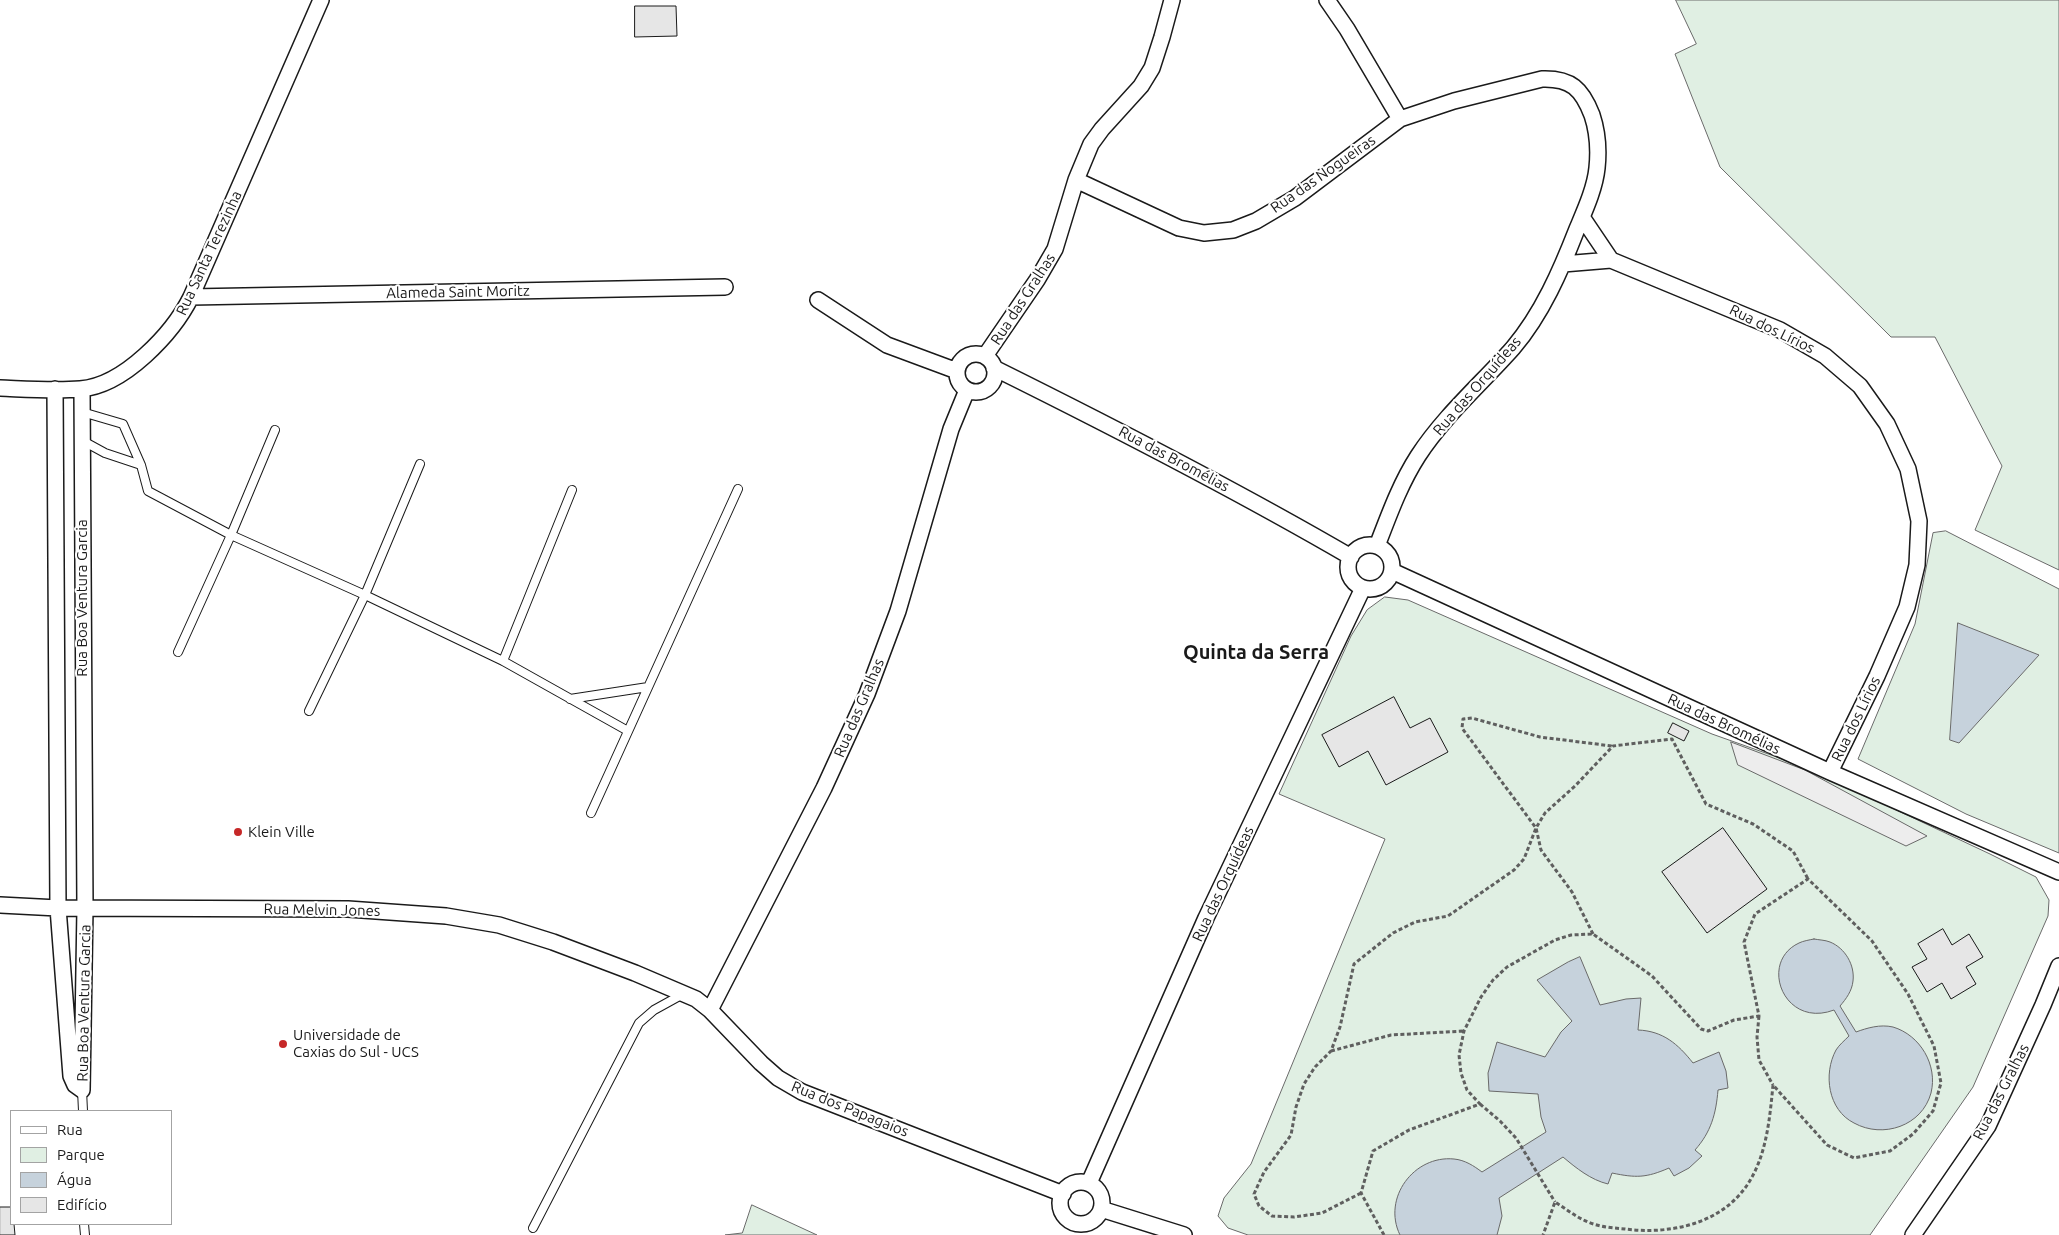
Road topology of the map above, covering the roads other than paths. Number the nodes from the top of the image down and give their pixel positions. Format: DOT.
graph roads {
  1 [pos="321,0"];
  2 [pos="1172,0"];
  3 [pos="1327,0"];
  4 [pos="1400,119"];
  5 [pos="1076,180"];
  6 [pos="1582,217"];
  7 [pos="1611,260"];
  8 [pos="1563,264"];
  9 [pos="725,286"];
  10 [pos="191,296"];
  11 [pos="818,300"];
  12 [pos="989,362"];
  13 [pos="956,371"];
  14 [pos="0,388"];
  15 [pos="55,389"];
  16 [pos="82,389"];
  17 [pos="967,390"];
  18 [pos="82,412"];
  19 [pos="275,430"];
  20 [pos="81,444"];
  21 [pos="55,447"];
  22 [pos="420,464"];
  23 [pos="141,465"];
  24 [pos="738,489"];
  25 [pos="572,490"];
  26 [pos="231,535"];
  27 [pos="1377,546"];
  28 [pos="1351,557"];
  29 [pos="1392,570"];
  30 [pos="1363,588"];
  31 [pos="365,595"];
  32 [pos="178,652"];
  33 [pos="503,661"];
  34 [pos="648,687"];
  35 [pos="570,698"];
  36 [pos="309,711"];
  37 [pos="628,731"];
  38 [pos="1830,772"];
  39 [pos="591,814"];
  40 [pos="2059,872"];
  41 [pos="0,905"];
  42 [pos="58,908"];
  43 [pos="85,908"];
  44 [pos="2059,966"];
  45 [pos="635,973"];
  46 [pos="683,994"];
  47 [pos="710,1010"];
  48 [pos="82,1090"];
  49 [pos="83,1110"];
  50 [pos="1089,1183"];
  51 [pos="1063,1194"];
  52 [pos="1101,1208"];
  53 [pos="533,1228"];
  54 [pos="1184,1235"];
  55 [pos="1913,1235"];
  1 -- 10 [label="street, Rua Santa Terezinha"];
  2 -- 5 [label="street, Rua das Gralhas"];
  3 -- 4 [label="street"];
  4 -- 5 [label="street, Rua das Nogueiras"];
  4 -- 6 [label="street, Rua das Orquídeas"];
  5 -- 12 [label="street, Rua das Gralhas"];
  6 -- 7 [label="street"];
  6 -- 8 [label="street, Rua das Orquídeas"];
  7 -- 8 [label="street, Rua dos Lírios"];
  7 -- 38 [label="street, Rua dos Lírios"];
  8 -- 27 [label="street, Rua das Orquídeas"];
  9 -- 10 [label="street, Alameda Saint Moritz"];
  10 -- 16 [label="street, Rua Santa Terezinha"];
  11 -- 13 [label="street"];
  12 -- 13 [label="street"];
  12 -- 17 [label="street"];
  12 -- 28 [label="street, Rua das Bromélias"];
  13 -- 17 [label="street"];
  14 -- 15 [label="street, Rua Santa Terezinha"];
  15 -- 16 [label="street, Rua Santa Terezinha"];
  15 -- 21 [label="street, Rua Boa Ventura Garcia"];
  16 -- 18 [label="street, Rua Boa Ventura Garcia"];
  17 -- 47 [label="street, Rua das Gralhas"];
  18 -- 20 [label="street, Rua Boa Ventura Garcia"];
  18 -- 23 [label="lane"];
  19 -- 26 [label="lane"];
  20 -- 21 [label="street"];
  20 -- 23 [label="lane"];
  20 -- 43 [label="street, Rua Boa Ventura Garcia"];
  21 -- 42 [label="street, Rua Boa Ventura Garcia"];
  22 -- 31 [label="lane"];
  23 -- 26 [label="lane"];
  24 -- 34 [label="lane"];
  25 -- 33 [label="lane"];
  26 -- 31 [label="lane"];
  26 -- 32 [label="lane"];
  27 -- 28 [label="street"];
  27 -- 29 [label="street"];
  28 -- 30 [label="street"];
  29 -- 30 [label="street"];
  29 -- 38 [label="street, Rua das Bromélias"];
  30 -- 50 [label="street, Rua das Orquídeas"];
  31 -- 33 [label="lane"];
  31 -- 36 [label="lane"];
  33 -- 35 [label="lane"];
  34 -- 35 [label="lane"];
  34 -- 37 [label="lane"];
  35 -- 37 [label="lane"];
  37 -- 39 [label="lane"];
  38 -- 40 [label="street, Rua das Bromélias"];
  41 -- 42 [label="street, Rua Melvin Jones"];
  42 -- 43 [label="street, Rua Melvin Jones"];
  42 -- 48 [label="street, Rua Boa Ventura Garcia"];
  43 -- 45 [label="street, Rua Melvin Jones"];
  43 -- 48 [label="street, Rua Boa Ventura Garcia"];
  44 -- 55 [label="street, Rua das Gralhas"];
  45 -- 46 [label="street, Rua dos Papagaios"];
  46 -- 47 [label="street, Rua dos Papagaios"];
  46 -- 53 [label="lane"];
  47 -- 51 [label="street, Rua dos Papagaios"];
  48 -- 49 [label="lane"];
  50 -- 51 [label="street"];
  50 -- 52 [label="street"];
  51 -- 52 [label="street"];
  52 -- 54 [label="street"];
}
